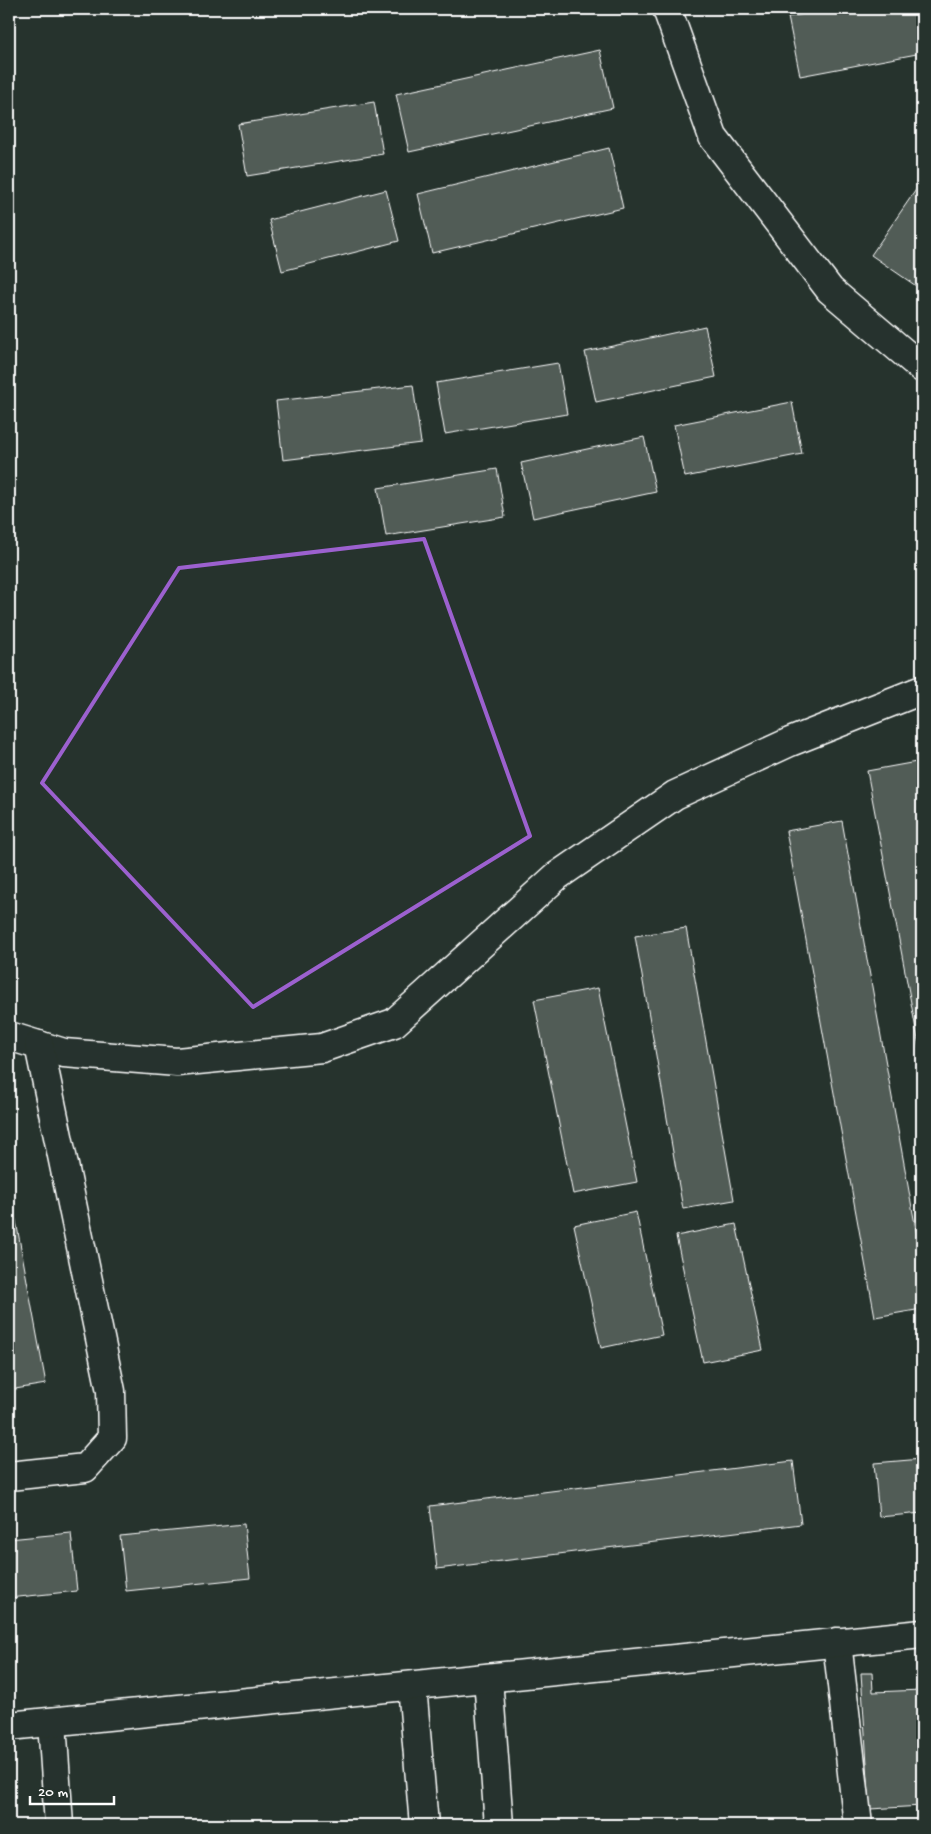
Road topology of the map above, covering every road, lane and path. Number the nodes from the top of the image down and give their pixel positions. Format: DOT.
graph roads {
  1 [pos="667,9"];
  2 [pos="922,368"];
  3 [pos="922,690"];
  4 [pos="9,1036"];
  5 [pos="39,1045"];
  6 [pos="9,1476"];
  7 [pos="922,1634"];
  8 [pos="837,1642"];
  9 [pos="488,1678"];
  10 [pos="412,1686"];
  11 [pos="52,1722"];
  12 [pos="9,1726"];
  13 [pos="59,1825"];
  14 [pos="424,1825"];
  15 [pos="498,1825"];
  16 [pos="858,1825"];
  1 -- 2 [label="street"];
  3 -- 5 [label="street"];
  4 -- 5 [label="street"];
  5 -- 6 [label="street"];
  7 -- 8 [label="street"];
  8 -- 9 [label="street"];
  8 -- 16 [label="street"];
  9 -- 10 [label="street"];
  9 -- 15 [label="street"];
  10 -- 11 [label="street"];
  10 -- 14 [label="street"];
  11 -- 12 [label="street"];
  11 -- 13 [label="street"];
}
